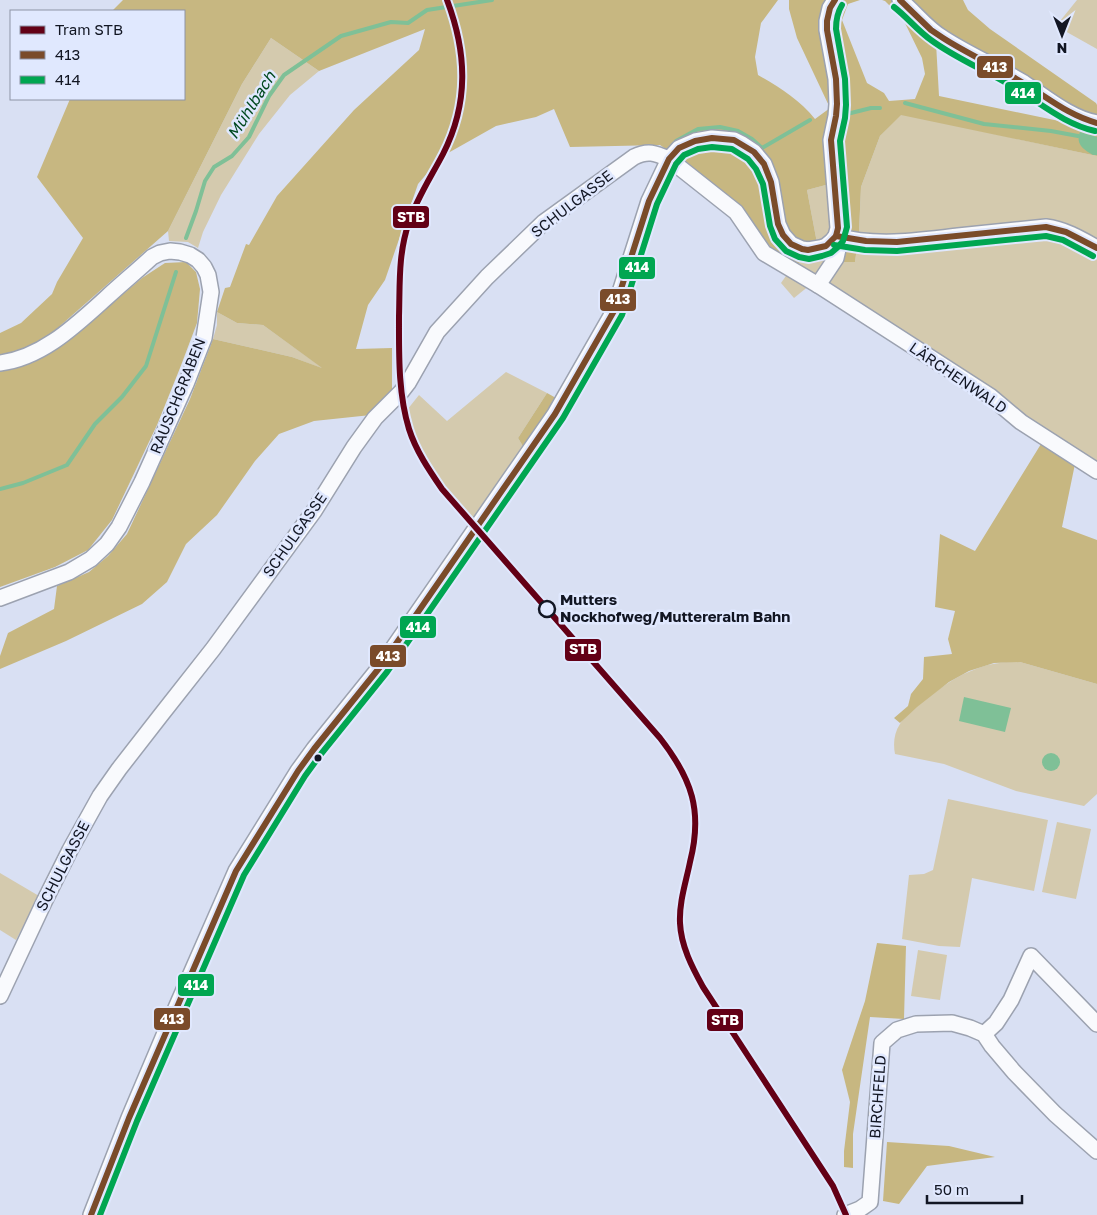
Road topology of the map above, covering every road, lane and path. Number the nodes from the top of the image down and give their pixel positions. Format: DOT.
graph roads {
  1 [pos="835,0"];
  2 [pos="900,0"];
  3 [pos="1097,124"];
  4 [pos="669,159"];
  5 [pos="836,236"];
  6 [pos="1097,248"];
  7 [pos="818,285"];
  8 [pos="0,363"];
  9 [pos="1097,471"];
  10 [pos="0,598"];
  11 [pos="0,996"];
  12 [pos="1097,1024"];
  13 [pos="984,1034"];
  14 [pos="1097,1151"];
  15 [pos="91,1215"];
  16 [pos="845,1215"];
  1 -- 5 [label="street"];
  2 -- 3 [label="street"];
  4 -- 5 [label="street"];
  4 -- 7 [label="street, LÄRCHENWALD"];
  4 -- 11 [label="street, SCHULGASSE"];
  4 -- 15 [label="street"];
  5 -- 6 [label="street"];
  5 -- 7 [label="street"];
  7 -- 9 [label="street, LÄRCHENWALD"];
  8 -- 10 [label="street, RAUSCHGRABEN"];
  12 -- 13 [label="street"];
  13 -- 14 [label="street"];
  13 -- 16 [label="street, BIRCHFELD"];
}
